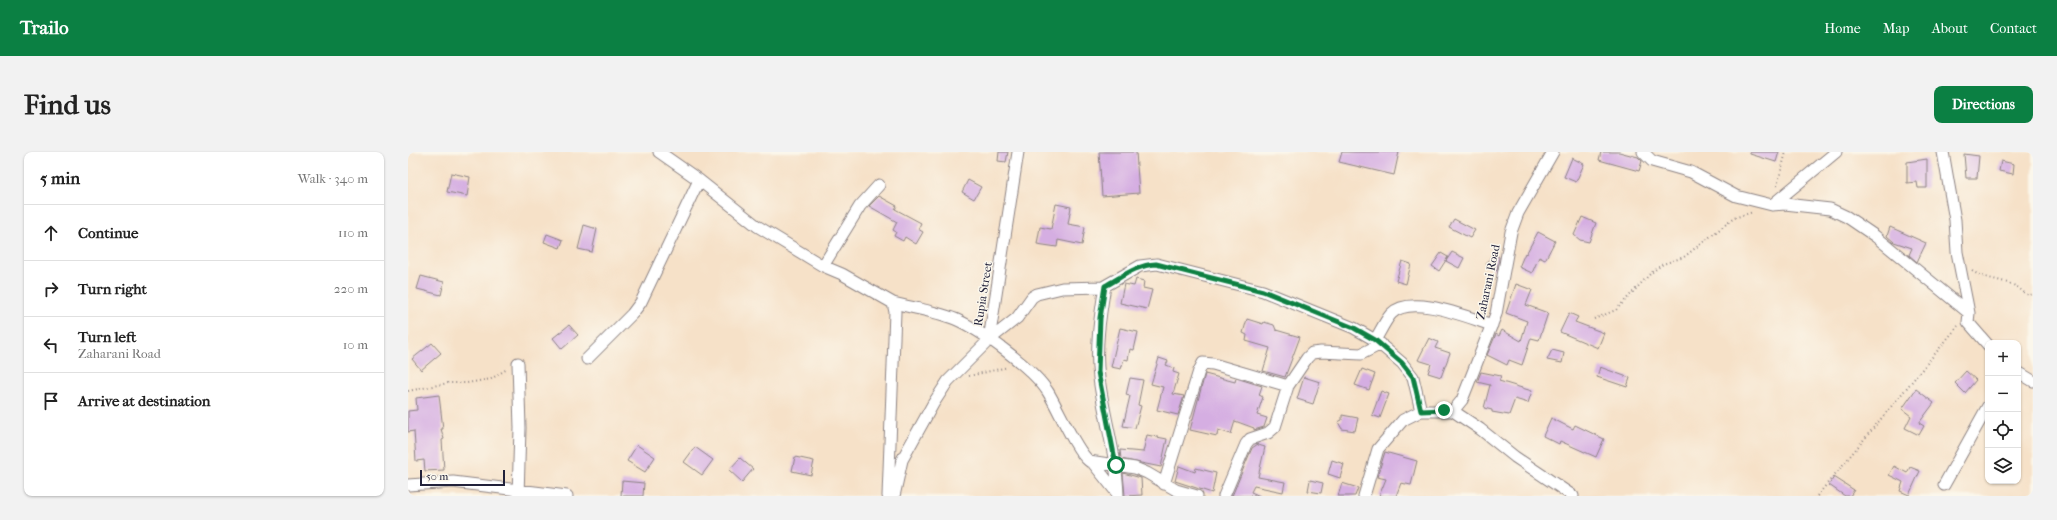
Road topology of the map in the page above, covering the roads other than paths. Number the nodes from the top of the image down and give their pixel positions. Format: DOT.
graph roads {
  1 [pos="658,152"];
  2 [pos="1018,152"];
  3 [pos="1553,152"];
  4 [pos="1643,152"];
  5 [pos="1836,152"];
  6 [pos="1943,152"];
  7 [pos="699,180"];
  8 [pos="879,185"];
  9 [pos="1772,205"];
  10 [pos="823,266"];
  11 [pos="1105,286"];
  12 [pos="893,303"];
  13 [pos="1968,313"];
  14 [pos="1492,325"];
  15 [pos="989,340"];
  16 [pos="1378,342"];
  17 [pos="1985,342"];
  18 [pos="587,359"];
  19 [pos="518,363"];
  20 [pos="2021,374"];
  21 [pos="2033,381"];
  22 [pos="1288,386"];
  23 [pos="1421,411"];
  24 [pos="1453,411"];
  25 [pos="1985,411"];
  26 [pos="1093,462"];
  27 [pos="1116,465"];
  28 [pos="1164,484"];
  29 [pos="1944,485"];
  30 [pos="408,486"];
  31 [pos="518,494"];
  32 [pos="1118,495"];
  33 [pos="567,496"];
  34 [pos="888,496"];
  35 [pos="894,496"];
  36 [pos="1197,496"];
  37 [pos="1224,496"];
  38 [pos="1364,496"];
  39 [pos="1573,496"];
  1 -- 7 [label="street"];
  2 -- 15 [label="street, Rupia Street"];
  3 -- 14 [label="street, Zaharani Road"];
  4 -- 9 [label="street"];
  5 -- 9 [label="street"];
  6 -- 13 [label="street"];
  7 -- 10 [label="street"];
  7 -- 18 [label="street"];
  8 -- 10 [label="street"];
  9 -- 13 [label="street"];
  10 -- 12 [label="street"];
  11 -- 15 [label="street"];
  11 -- 16 [label="street"];
  11 -- 27 [label="street"];
  12 -- 15 [label="street"];
  12 -- 34 [label="street"];
  13 -- 17 [label="street"];
  14 -- 16 [label="street"];
  14 -- 24 [label="street, Zaharani Road"];
  15 -- 26 [label="street"];
  15 -- 35 [label="street, Rupia Street"];
  16 -- 22 [label="street"];
  16 -- 23 [label="street"];
  19 -- 31 [label="street"];
  20 -- 21 [label="street"];
  22 -- 28 [label="street"];
  22 -- 37 [label="street"];
  23 -- 24 [label="street"];
  23 -- 38 [label="street"];
  24 -- 39 [label="street"];
  25 -- 29 [label="street"];
  26 -- 27 [label="street"];
  26 -- 32 [label="street"];
  27 -- 28 [label="street"];
  27 -- 32 [label="street"];
  28 -- 36 [label="street"];
  30 -- 31 [label="street"];
  31 -- 33 [label="street"];
}
